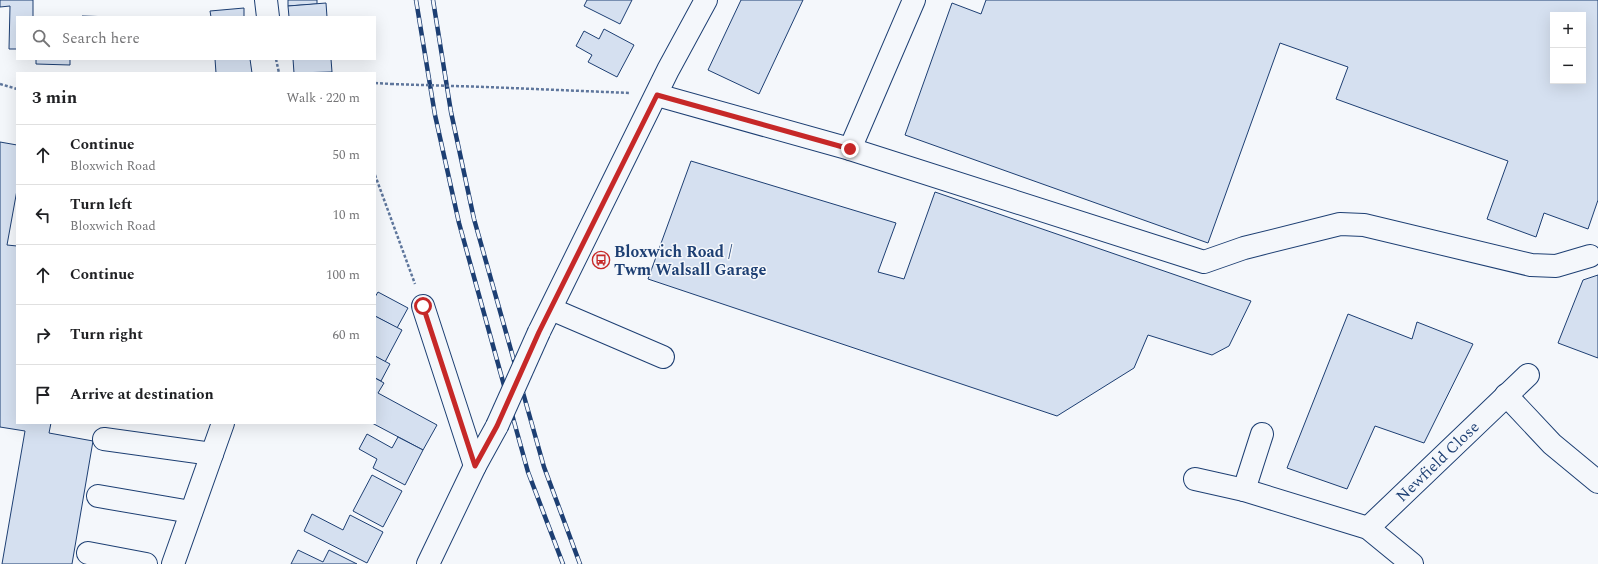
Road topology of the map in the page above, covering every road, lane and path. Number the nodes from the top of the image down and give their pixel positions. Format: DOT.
graph roads {
  1 [pos="266,0"];
  2 [pos="688,0"];
  3 [pos="706,0"];
  4 [pos="914,0"];
  5 [pos="268,16"];
  6 [pos="276,60"];
  7 [pos="668,70"];
  8 [pos="279,72"];
  9 [pos="376,83"];
  10 [pos="0,84"];
  11 [pos="16,89"];
  12 [pos="657,95"];
  13 [pos="850,149"];
  14 [pos="376,178"];
  15 [pos="1590,256"];
  16 [pos="423,306"];
  17 [pos="551,309"];
  18 [pos="663,357"];
  19 [pos="1528,375"];
  20 [pos="1506,395"];
  21 [pos="223,424"];
  22 [pos="1262,434"];
  23 [pos="104,439"];
  24 [pos="212,454"];
  25 [pos="475,466"];
  26 [pos="1195,479"];
  27 [pos="1598,482"];
  28 [pos="1244,490"];
  29 [pos="98,496"];
  30 [pos="191,512"];
  31 [pos="1368,528"];
  32 [pos="88,553"];
  33 [pos="146,564"];
  34 [pos="173,564"];
  35 [pos="428,564"];
  36 [pos="1412,564"];
  1 -- 5 [label="main road"];
  2 -- 7 [label="main road"];
  3 -- 7 [label="main road"];
  4 -- 13 [label="main road"];
  6 -- 8 [label="path"];
  7 -- 12 [label="main road"];
  9 -- 12 [label="path, bridge"];
  10 -- 11 [label="path"];
  12 -- 13 [label="main road"];
  12 -- 17 [label="main road"];
  13 -- 15 [label="main road"];
  14 -- 16 [label="path"];
  16 -- 25 [label="main road"];
  17 -- 18 [label="main road"];
  17 -- 25 [label="main road, bridge"];
  19 -- 20 [label="main road, Newfield Close"];
  20 -- 27 [label="main road"];
  20 -- 31 [label="main road, Newfield Close"];
  21 -- 24 [label="main road"];
  22 -- 28 [label="main road"];
  23 -- 24 [label="main road"];
  24 -- 30 [label="main road"];
  25 -- 35 [label="main road"];
  26 -- 28 [label="main road"];
  28 -- 31 [label="main road"];
  29 -- 30 [label="main road"];
  30 -- 34 [label="main road"];
  31 -- 36 [label="main road"];
  32 -- 33 [label="main road"];
}
